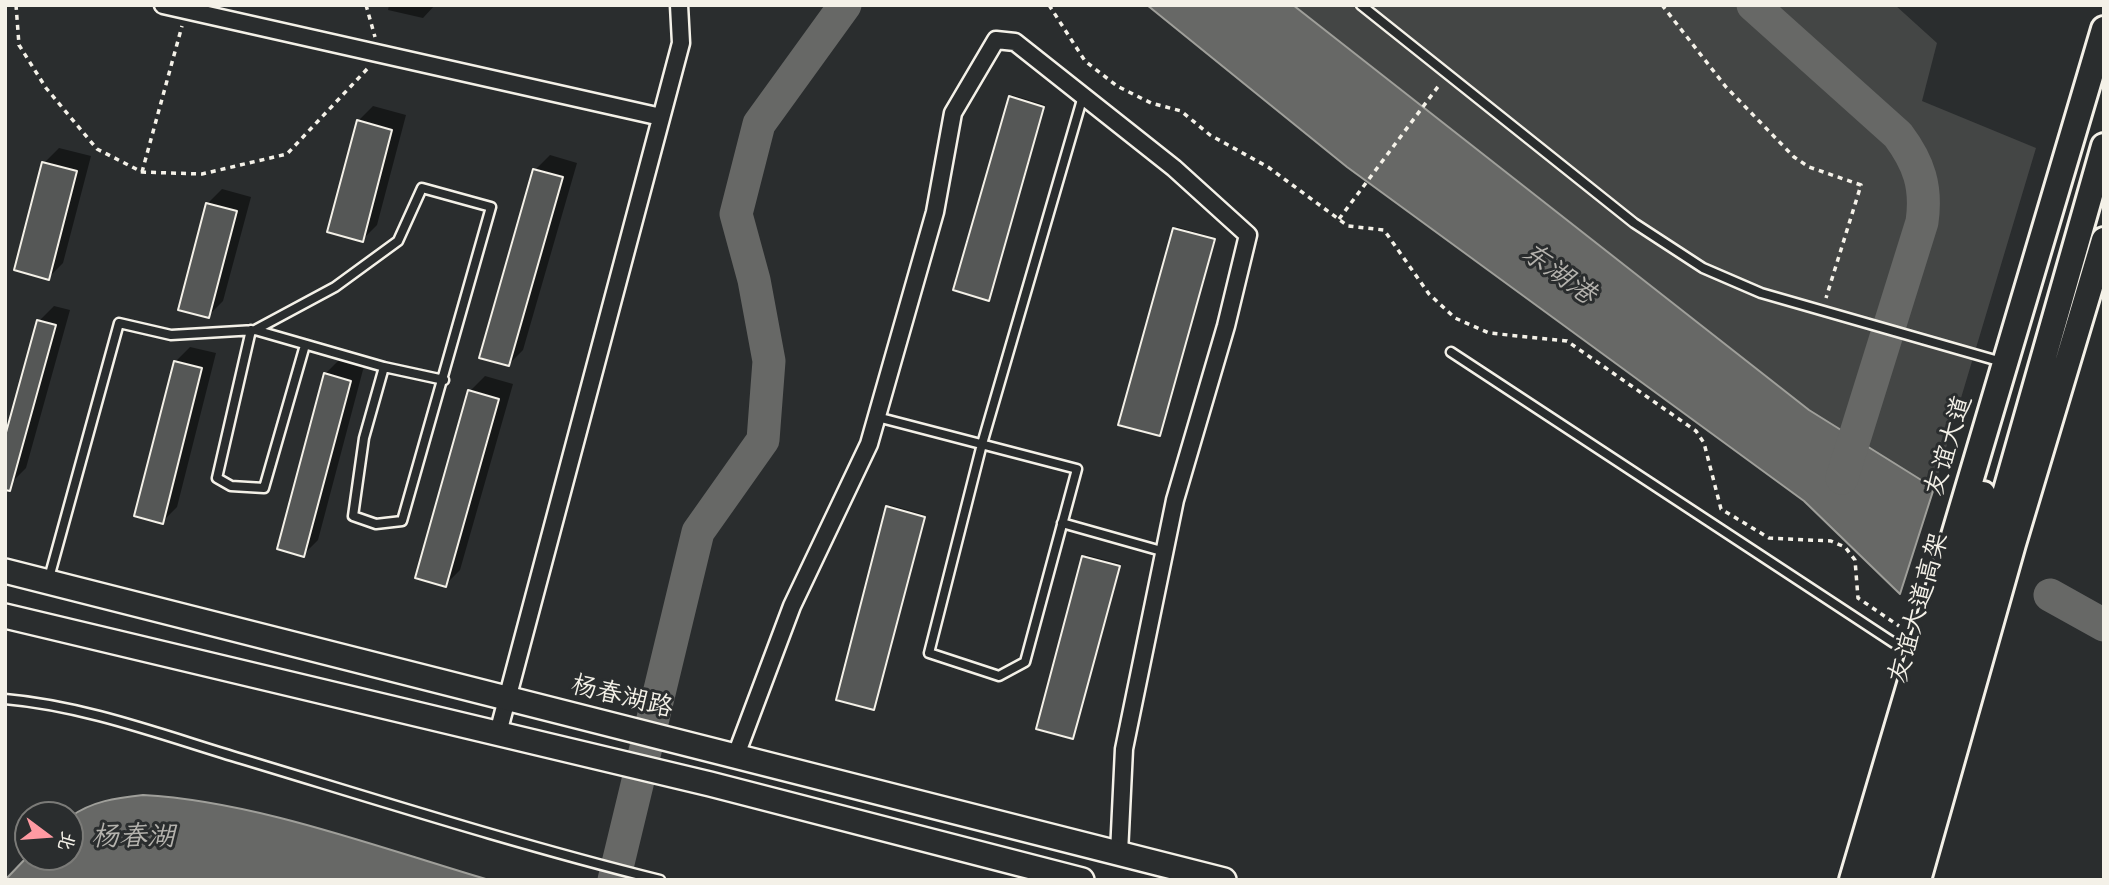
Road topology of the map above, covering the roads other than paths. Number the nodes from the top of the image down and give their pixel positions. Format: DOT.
graph roads {
  1 [pos="163,5"];
  2 [pos="679,5"];
  3 [pos="1361,5"];
  4 [pos="2104,29"];
  5 [pos="2104,69"];
  6 [pos="1083,96"];
  7 [pos="661,117"];
  8 [pos="2104,146"];
  9 [pos="2104,240"];
  10 [pos="253,330"];
  11 [pos="305,345"];
  12 [pos="1451,352"];
  13 [pos="2005,362"];
  14 [pos="384,367"];
  15 [pos="444,380"];
  16 [pos="877,417"];
  17 [pos="982,444"];
  18 [pos="1062,523"];
  19 [pos="1165,552"];
  20 [pos="5,570"];
  21 [pos="48,581"];
  22 [pos="5,616"];
  23 [pos="1918,652"];
  24 [pos="506,697"];
  25 [pos="5,699"];
  26 [pos="498,733"];
  27 [pos="725,752"];
  28 [pos="1119,853"];
  29 [pos="660,880"];
  30 [pos="1082,880"];
  31 [pos="1224,880"];
  32 [pos="1851,880"];
  33 [pos="1872,880"];
  34 [pos="1895,880"];
  35 [pos="1918,880"];
  1 -- 7 [label="street"];
  2 -- 7 [label="street"];
  3 -- 13 [label="lane"];
  4 -- 13 [label="main road, 友谊大道"];
  5 -- 33 [label="main road, 友谊大道高架"];
  6 -- 16 [label="street"];
  6 -- 17 [label="lane"];
  6 -- 19 [label="street"];
  7 -- 24 [label="street"];
  8 -- 34 [label="main road, 友谊大道高架"];
  9 -- 35 [label="main road"];
  10 -- 11 [label="lane"];
  10 -- 11 [label="lane"];
  10 -- 15 [label="lane"];
  10 -- 21 [label="lane"];
  11 -- 14 [label="lane"];
  12 -- 23 [label="lane"];
  13 -- 23 [label="main road, 友谊大道"];
  14 -- 15 [label="lane"];
  14 -- 15 [label="lane"];
  16 -- 17 [label="lane"];
  16 -- 27 [label="street"];
  17 -- 18 [label="lane"];
  17 -- 18 [label="lane"];
  18 -- 19 [label="lane"];
  19 -- 28 [label="street"];
  20 -- 21 [label="main road, 杨春湖路"];
  21 -- 24 [label="main road, 杨春湖路"];
  22 -- 26 [label="main road"];
  23 -- 32 [label="main road, 友谊大道"];
  24 -- 26 [label="street"];
  24 -- 27 [label="main road, 杨春湖路"];
  25 -- 29 [label="lane"];
  26 -- 30 [label="main road"];
  27 -- 28 [label="main road, 杨春湖路"];
  28 -- 31 [label="main road, 杨春湖路"];
}
